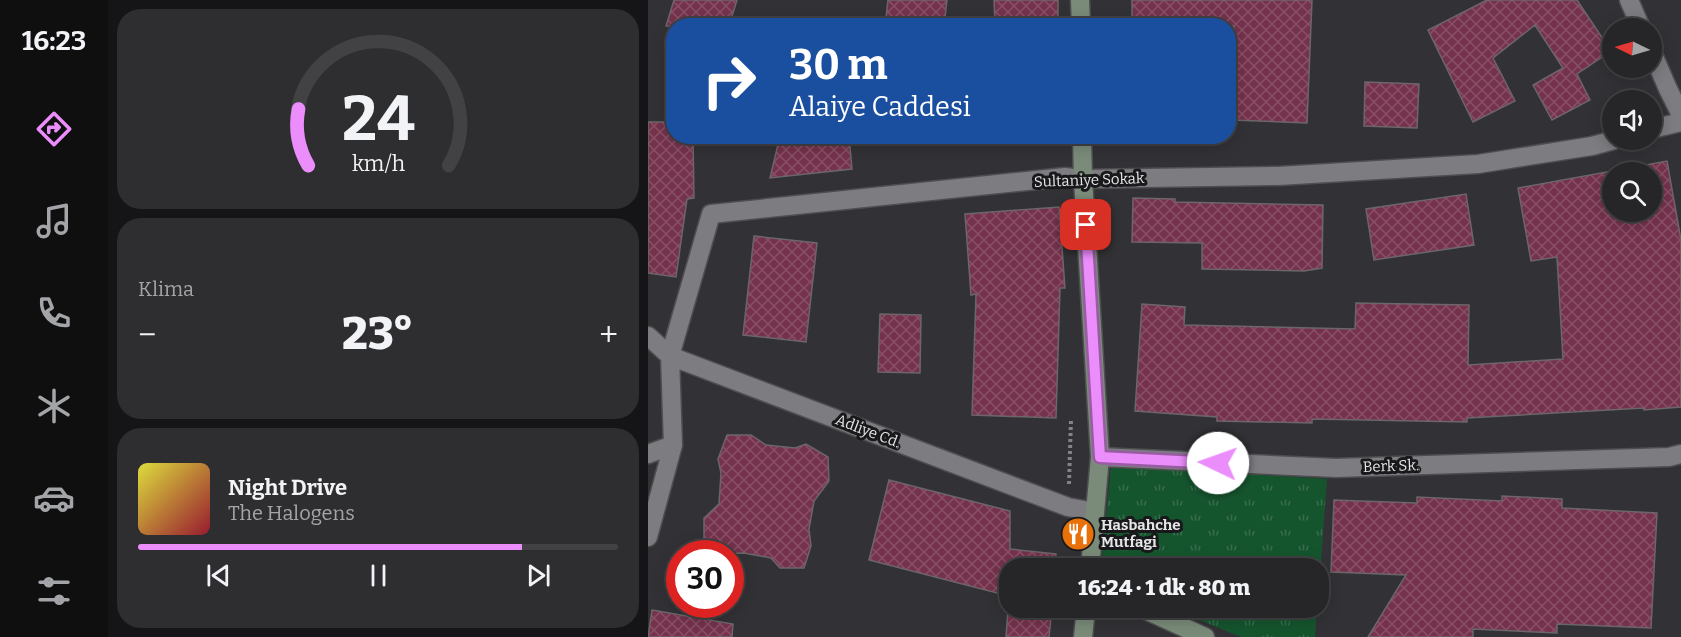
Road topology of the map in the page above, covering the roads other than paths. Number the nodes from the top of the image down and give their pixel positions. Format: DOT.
graph roads {
  1 [pos="1080,0"];
  2 [pos="1629,0"];
  3 [pos="1080,18"];
  4 [pos="1637,18"];
  5 [pos="1662,68"];
  6 [pos="1674,88"];
  7 [pos="1681,115"];
  8 [pos="1681,122"];
  9 [pos="1662,127"];
  10 [pos="1602,143"];
  11 [pos="1082,144"];
  12 [pos="1083,179"];
  13 [pos="648,336"];
  14 [pos="670,356"];
  15 [pos="673,445"];
  16 [pos="648,454"];
  17 [pos="1681,454"];
  18 [pos="1100,457"];
  19 [pos="1095,512"];
  20 [pos="648,537"];
  21 [pos="1091,558"];
  22 [pos="1085,618"];
  23 [pos="1162,618"];
  24 [pos="1083,637"];
  25 [pos="1205,637"];
  1 -- 3 [label="street"];
  2 -- 4 [label="street"];
  5 -- 6 [label="street"];
  6 -- 7 [label="street"];
  8 -- 9 [label="street"];
  10 -- 12 [label="street, Sultaniye Sokak"];
  11 -- 12 [label="street"];
  12 -- 14 [label="street, Sultaniye Sokak"];
  12 -- 18 [label="street"];
  13 -- 14 [label="street, Adliye Cd."];
  14 -- 15 [label="street"];
  14 -- 19 [label="street, Adliye Cd."];
  15 -- 16 [label="street"];
  15 -- 20 [label="street"];
  17 -- 18 [label="street, Berk Sk."];
  18 -- 19 [label="street"];
  19 -- 21 [label="street"];
  22 -- 24 [label="street"];
  23 -- 25 [label="street"];
}
